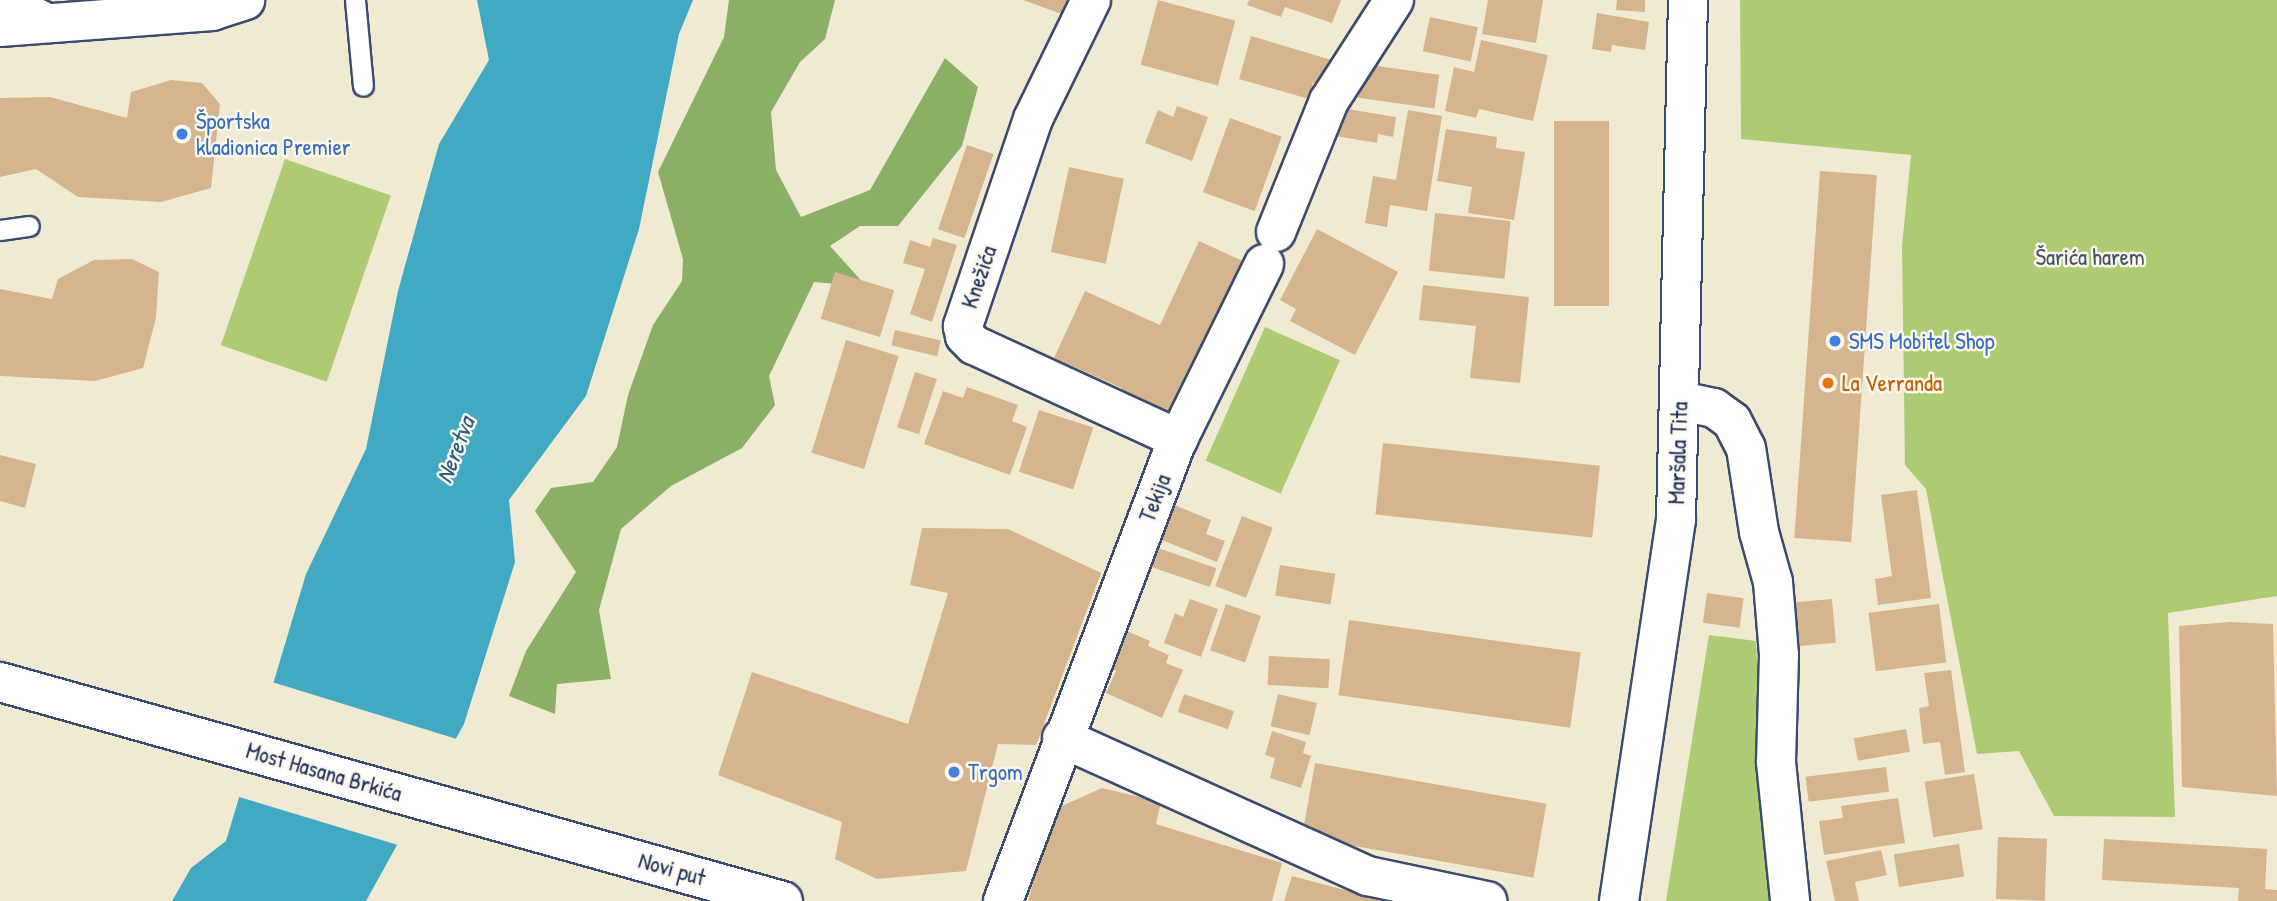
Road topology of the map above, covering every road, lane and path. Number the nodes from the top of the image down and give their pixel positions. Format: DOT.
graph roads {
  1 [pos="0,0"];
  2 [pos="21,0"];
  3 [pos="245,0"];
  4 [pos="355,0"];
  5 [pos="1091,0"];
  6 [pos="1394,0"];
  7 [pos="1688,0"];
  8 [pos="62,20"];
  9 [pos="0,27"];
  10 [pos="363,86"];
  11 [pos="29,226"];
  12 [pos="0,230"];
  13 [pos="1681,401"];
  14 [pos="1178,439"];
  15 [pos="0,660"];
  16 [pos="0,682"];
  17 [pos="47,694"];
  18 [pos="0,697"];
  19 [pos="1062,738"];
  20 [pos="602,849"];
  21 [pos="783,901"];
  22 [pos="1003,901"];
  23 [pos="1487,901"];
  24 [pos="1619,901"];
  25 [pos="1790,901"];
  1 -- 2 [label="lane"];
  2 -- 8 [label="lane"];
  3 -- 8 [label="street"];
  4 -- 10 [label="lane"];
  5 -- 14 [label="street, Knežića"];
  6 -- 14 [label="street, Tekija"];
  7 -- 13 [label="street, Maršala Tita"];
  8 -- 9 [label="street"];
  11 -- 12 [label="lane"];
  13 -- 24 [label="street, Maršala Tita"];
  13 -- 25 [label="street"];
  14 -- 19 [label="street, Tekija"];
  15 -- 17 [label="street"];
  16 -- 17 [label="street, Most Hasana Brkića"];
  17 -- 18 [label="street"];
  17 -- 20 [label="street, Most Hasana Brkića"];
  19 -- 22 [label="street, Tekija"];
  19 -- 23 [label="street"];
  20 -- 21 [label="street, Novi put"];
}
